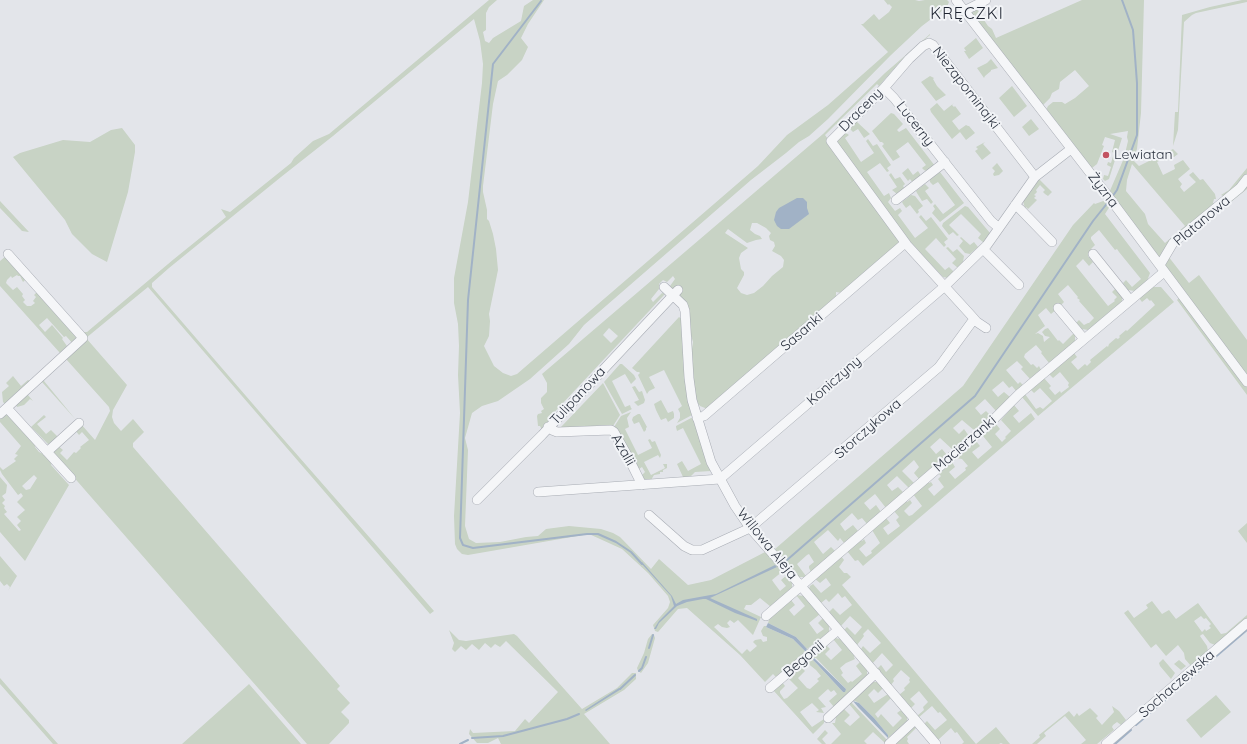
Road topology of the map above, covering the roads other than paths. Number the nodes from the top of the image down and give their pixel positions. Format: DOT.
graph roads {
  1 [pos="956,0"];
  2 [pos="986,0"];
  3 [pos="964,11"];
  4 [pos="890,80"];
  5 [pos="884,88"];
  6 [pos="1071,149"];
  7 [pos="945,162"];
  8 [pos="1035,177"];
  9 [pos="1247,179"];
  10 [pos="896,200"];
  11 [pos="1015,205"];
  12 [pos="999,228"];
  13 [pos="1052,242"];
  14 [pos="905,243"];
  15 [pos="983,249"];
  16 [pos="8,254"];
  17 [pos="1093,254"];
  18 [pos="1162,269"];
  19 [pos="1019,285"];
  20 [pos="945,286"];
  21 [pos="664,287"];
  22 [pos="676,292"];
  23 [pos="1130,300"];
  24 [pos="1058,308"];
  25 [pos="974,319"];
  26 [pos="986,328"];
  27 [pos="1084,339"];
  28 [pos="1247,382"];
  29 [pos="3,411"];
  30 [pos="697,418"];
  31 [pos="79,422"];
  32 [pos="548,427"];
  33 [pos="47,452"];
  34 [pos="71,478"];
  35 [pos="720,479"];
  36 [pos="642,485"];
  37 [pos="538,492"];
  38 [pos="477,500"];
  39 [pos="649,515"];
  40 [pos="750,528"];
  41 [pos="802,586"];
  42 [pos="766,616"];
  43 [pos="1247,623"];
  44 [pos="838,630"];
  45 [pos="876,673"];
  46 [pos="770,688"];
  47 [pos="828,718"];
  48 [pos="915,720"];
  49 [pos="888,744"];
  50 [pos="936,744"];
  51 [pos="1106,744"];
  1 -- 3 [label="street, Żyzna"];
  2 -- 3 [label="street"];
  3 -- 6 [label="street, Żyzna"];
  4 -- 5 [label="street, Draceny"];
  4 -- 8 [label="street, Niezapominajki"];
  5 -- 7 [label="street, Lucerny"];
  5 -- 14 [label="street, Draceny"];
  6 -- 8 [label="street, Koniczyny"];
  6 -- 18 [label="street, Żyzna"];
  7 -- 10 [label="street"];
  7 -- 12 [label="street, Lucerny"];
  8 -- 11 [label="street, Koniczyny"];
  9 -- 18 [label="street, Platanowa"];
  11 -- 12 [label="street, Koniczyny"];
  11 -- 13 [label="street"];
  12 -- 15 [label="street, Koniczyny"];
  14 -- 20 [label="street"];
  14 -- 30 [label="street, Sasanki"];
  15 -- 19 [label="street"];
  15 -- 20 [label="street, Koniczyny"];
  16 -- 29 [label="street"];
  17 -- 23 [label="street"];
  18 -- 23 [label="street, Macierzanki"];
  18 -- 28 [label="street, Żyzna"];
  20 -- 25 [label="street"];
  20 -- 35 [label="street, Koniczyny"];
  21 -- 22 [label="street, Willowa Aleja"];
  22 -- 30 [label="street, Willowa Aleja"];
  22 -- 32 [label="street, Tulipanowa"];
  23 -- 27 [label="street, Macierzanki"];
  24 -- 27 [label="street"];
  25 -- 26 [label="street"];
  25 -- 40 [label="street, Storczykowa"];
  27 -- 41 [label="street, Macierzanki"];
  29 -- 33 [label="street"];
  30 -- 35 [label="street, Willowa Aleja"];
  31 -- 33 [label="street"];
  32 -- 36 [label="street, Azalii"];
  32 -- 38 [label="street, Tulipanowa"];
  33 -- 34 [label="street"];
  35 -- 36 [label="street"];
  35 -- 40 [label="street, Willowa Aleja"];
  36 -- 37 [label="street"];
  39 -- 40 [label="street, Storczykowa"];
  40 -- 41 [label="street, Willowa Aleja"];
  41 -- 42 [label="street, Macierzanki"];
  41 -- 44 [label="street, Willowa Aleja"];
  43 -- 51 [label="street, Sochaczewska"];
  44 -- 45 [label="street, Willowa Aleja"];
  44 -- 46 [label="street, Begonii"];
  45 -- 47 [label="street"];
  45 -- 48 [label="street, Willowa Aleja"];
  48 -- 49 [label="street"];
  48 -- 50 [label="street, Willowa Aleja"];
}
